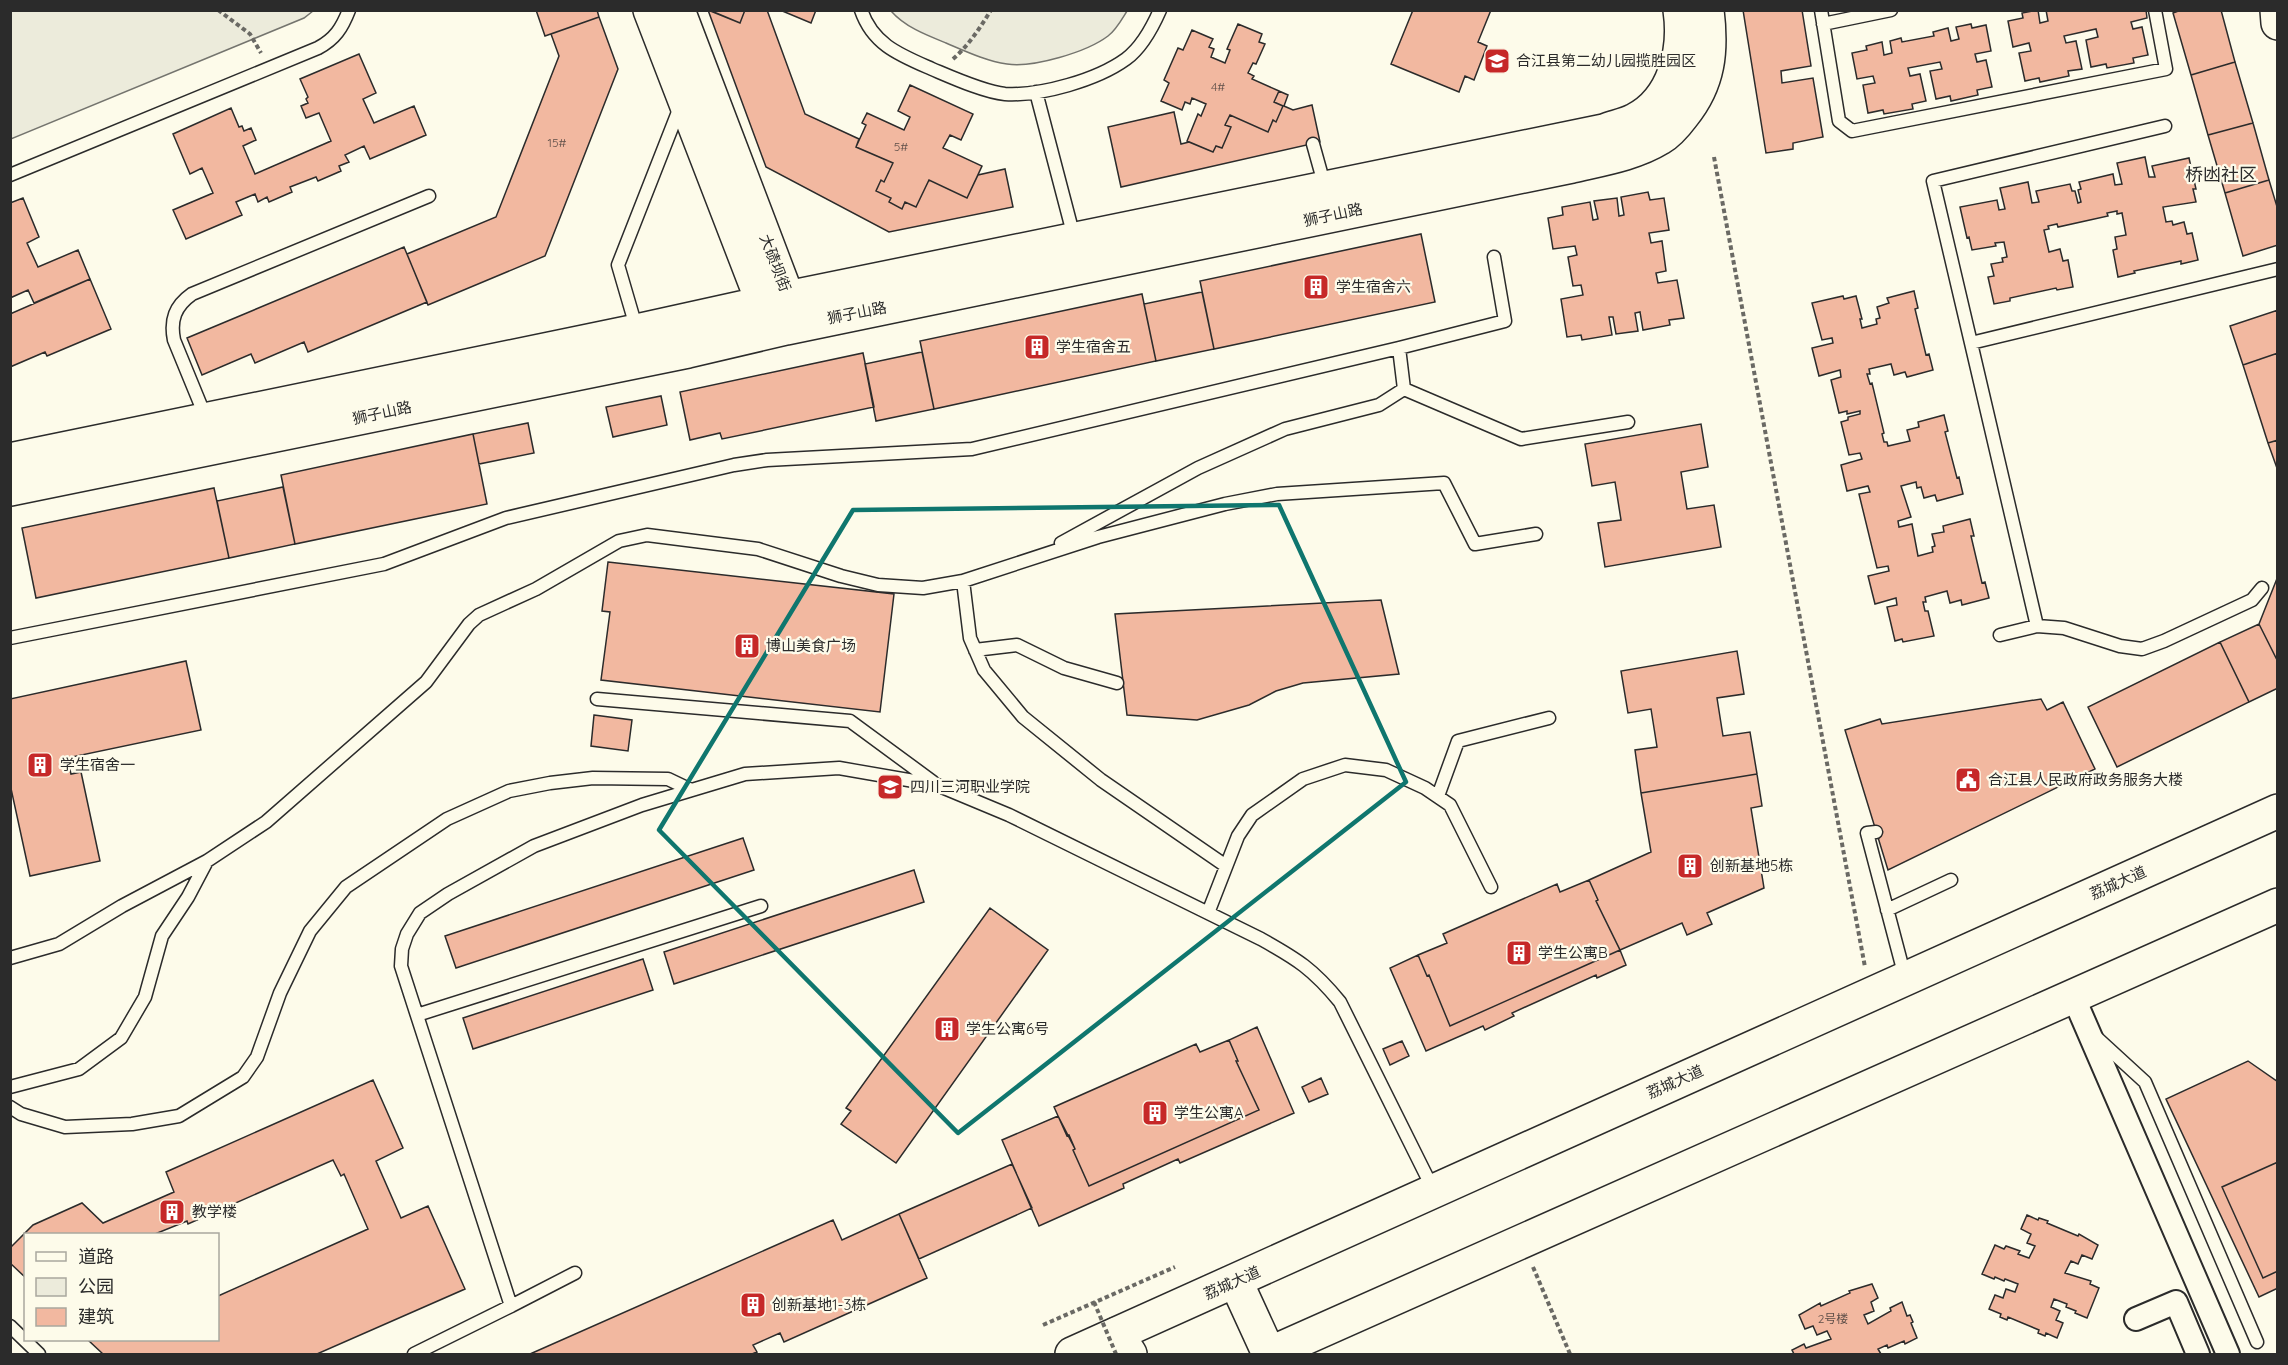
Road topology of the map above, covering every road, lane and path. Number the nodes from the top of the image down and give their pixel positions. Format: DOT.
graph roads {
  1 [pos="218,10"];
  2 [pos="349,10"];
  3 [pos="650,10"];
  4 [pos="678,10"];
  5 [pos="861,10"];
  6 [pos="991,10"];
  7 [pos="1160,10"];
  8 [pos="1680,10"];
  9 [pos="1707,10"];
  10 [pos="1821,10"];
  11 [pos="1891,10"];
  12 [pos="2155,10"];
  13 [pos="2277,10"];
  14 [pos="2277,22"];
  15 [pos="1823,24"];
  16 [pos="268,68"];
  17 [pos="938,71"];
  18 [pos="1036,92"];
  19 [pos="684,98"];
  20 [pos="1678,99"];
  21 [pos="2165,126"];
  22 [pos="1313,144"];
  23 [pos="1714,157"];
  24 [pos="10,175"];
  25 [pos="1325,188"];
  26 [pos="429,196"];
  27 [pos="1079,254"];
  28 [pos="1494,257"];
  29 [pos="2277,269"];
  30 [pos="779,310"];
  31 [pos="637,331"];
  32 [pos="1971,343"];
  33 [pos="1399,348"];
  34 [pos="1404,389"];
  35 [pos="1628,422"];
  36 [pos="212,434"];
  37 [pos="10,460"];
  38 [pos="10,489"];
  39 [pos="1536,534"];
  40 [pos="1033,558"];
  41 [pos="963,581"];
  42 [pos="2262,588"];
  43 [pos="2037,626"];
  44 [pos="2000,634"];
  45 [pos="10,638"];
  46 [pos="975,650"];
  47 [pos="1117,683"];
  48 [pos="597,699"];
  49 [pos="1550,718"];
  50 [pos="937,784"];
  51 [pos="691,790"];
  52 [pos="1438,796"];
  53 [pos="2277,811"];
  54 [pos="1876,832"];
  55 [pos="207,861"];
  56 [pos="1226,866"];
  57 [pos="1951,880"];
  58 [pos="1491,887"];
  59 [pos="2277,905"];
  60 [pos="761,906"];
  61 [pos="1887,910"];
  62 [pos="1208,913"];
  63 [pos="10,958"];
  64 [pos="1905,978"];
  65 [pos="1870,994"];
  66 [pos="2073,996"];
  67 [pos="417,1015"];
  68 [pos="2087,1029"];
  69 [pos="10,1087"];
  70 [pos="10,1107"];
  71 [pos="1434,1191"];
  72 [pos="1522,1242"];
  73 [pos="1175,1267"];
  74 [pos="575,1273"];
  75 [pos="1236,1282"];
  76 [pos="1094,1302"];
  77 [pos="511,1306"];
  78 [pos="2136,1319"];
  79 [pos="1043,1324"];
  80 [pos="10,1326"];
  81 [pos="24,1340"];
  82 [pos="26,1341"];
  83 [pos="2257,1342"];
  84 [pos="1121,1349"];
  85 [pos="39,1354"];
  86 [pos="414,1354"];
  87 [pos="1072,1354"];
  88 [pos="1269,1354"];
  89 [pos="1570,1354"];
  90 [pos="2198,1354"];
  91 [pos="2228,1354"];
  1 -- 16 [label="path"];
  2 -- 16 [label="lane"];
  3 -- 19 [label="street, 大碛坝街"];
  4 -- 30 [label="street, 大碛坝街"];
  5 -- 17 [label="lane"];
  6 -- 17 [label="path"];
  7 -- 18 [label="lane"];
  8 -- 20 [label="street"];
  9 -- 20 [label="street"];
  10 -- 15 [label="lane"];
  11 -- 15 [label="lane"];
  12 -- 15 [label="lane"];
  13 -- 14 [label="street"];
  16 -- 24 [label="lane"];
  17 -- 18 [label="lane"];
  18 -- 27 [label="lane"];
  19 -- 30 [label="street, 大碛坝街"];
  19 -- 31 [label="lane"];
  20 -- 25 [label="street, 狮子山路"];
  20 -- 27 [label="street, 狮子山路"];
  21 -- 32 [label="lane"];
  22 -- 25 [label="lane"];
  23 -- 65 [label="path"];
  25 -- 27 [label="street, 狮子山路"];
  26 -- 36 [label="lane"];
  27 -- 30 [label="street, 狮子山路"];
  28 -- 33 [label="lane"];
  29 -- 32 [label="lane"];
  30 -- 31 [label="street, 狮子山路"];
  30 -- 36 [label="street, 狮子山路"];
  31 -- 36 [label="street, 狮子山路"];
  32 -- 43 [label="lane"];
  33 -- 34 [label="lane"];
  33 -- 45 [label="lane"];
  34 -- 35 [label="lane"];
  34 -- 40 [label="lane"];
  36 -- 37 [label="street, 狮子山路"];
  36 -- 38 [label="street, 狮子山路"];
  39 -- 40 [label="lane"];
  40 -- 41 [label="lane"];
  41 -- 46 [label="lane"];
  41 -- 55 [label="lane"];
  42 -- 43 [label="lane"];
  43 -- 44 [label="lane"];
  46 -- 47 [label="lane"];
  46 -- 56 [label="lane"];
  48 -- 50 [label="lane"];
  49 -- 52 [label="lane"];
  50 -- 51 [label="lane"];
  50 -- 62 [label="lane"];
  51 -- 67 [label="lane"];
  51 -- 70 [label="lane"];
  52 -- 56 [label="lane"];
  52 -- 58 [label="lane"];
  53 -- 64 [label="street, 荔城大道"];
  54 -- 61 [label="lane"];
  55 -- 63 [label="lane"];
  55 -- 69 [label="lane"];
  56 -- 62 [label="lane"];
  57 -- 61 [label="lane"];
  59 -- 66 [label="street"];
  60 -- 67 [label="lane"];
  61 -- 64 [label="lane"];
  62 -- 71 [label="lane"];
  64 -- 65 [label="street, 荔城大道"];
  65 -- 71 [label="street, 荔城大道"];
  66 -- 68 [label="street"];
  66 -- 72 [label="street"];
  67 -- 77 [label="lane"];
  68 -- 83 [label="lane"];
  68 -- 91 [label="street"];
  71 -- 75 [label="street, 荔城大道"];
  72 -- 88 [label="street"];
  72 -- 89 [label="path"];
  73 -- 76 [label="path"];
  74 -- 77 [label="lane"];
  75 -- 84 [label="street, 荔城大道"];
  75 -- 88 [label="street"];
  76 -- 79 [label="path"];
  76 -- 84 [label="path, bridge"];
  77 -- 86 [label="lane"];
  78 -- 90 [label="street"];
  80 -- 81 [label="lane"];
  82 -- 85 [label="lane"];
  84 -- 87 [label="street, 荔城大道"];
}
